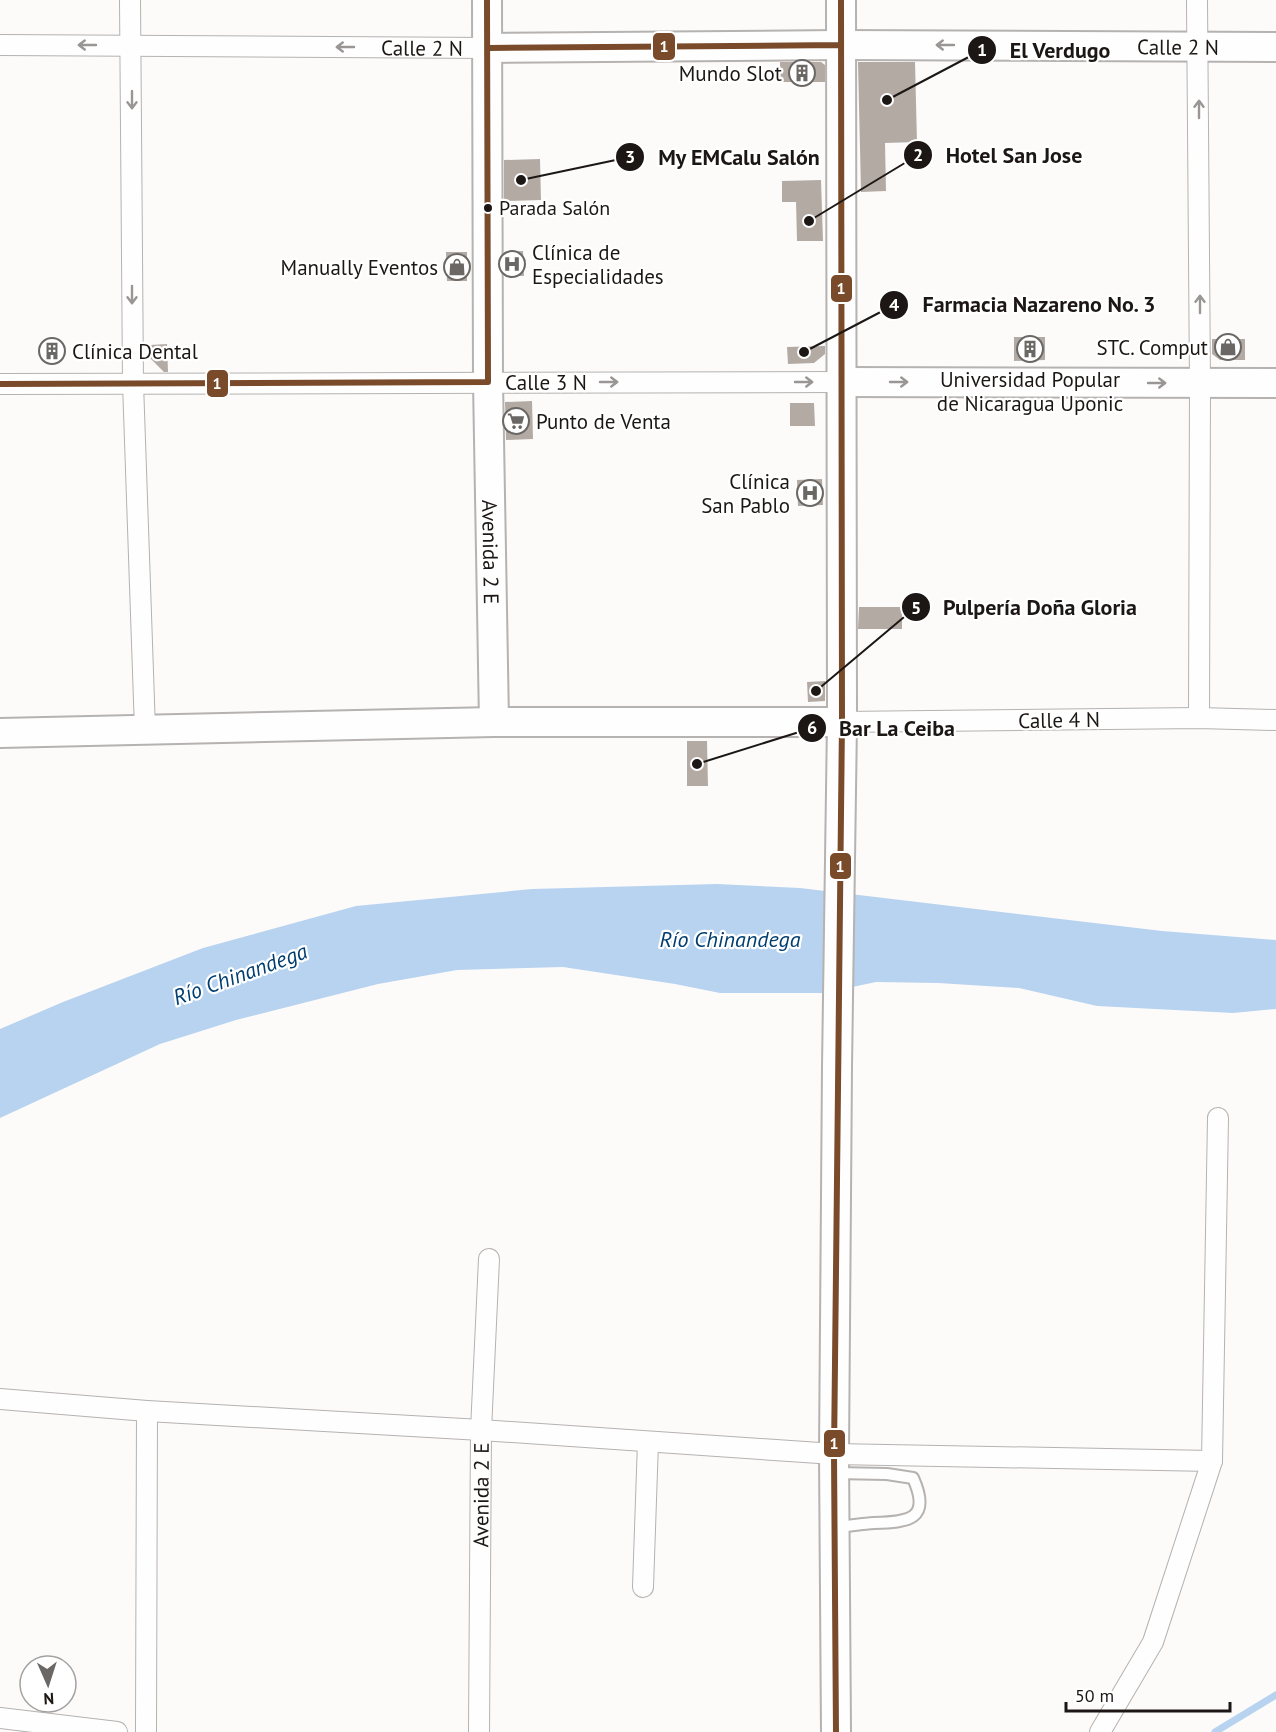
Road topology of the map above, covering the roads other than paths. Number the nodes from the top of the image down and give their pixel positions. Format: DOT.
graph roads {
  1 [pos="130,0"];
  2 [pos="487,0"];
  3 [pos="840,0"];
  4 [pos="1197,0"];
  5 [pos="0,45"];
  6 [pos="131,45"];
  7 [pos="840,45"];
  8 [pos="1276,46"];
  9 [pos="1198,47"];
  10 [pos="488,48"];
  11 [pos="488,382"];
  12 [pos="840,382"];
  13 [pos="133,383"];
  14 [pos="1276,383"];
  15 [pos="0,384"];
  16 [pos="1200,384"];
  17 [pos="1199,718"];
  18 [pos="1276,720"];
  19 [pos="494,722"];
  20 [pos="842,722"];
  21 [pos="145,730"];
  22 [pos="0,733"];
  23 [pos="1218,1118"];
  24 [pos="489,1259"];
  25 [pos="0,1399"];
  26 [pos="147,1411"];
  27 [pos="481,1430"];
  28 [pos="648,1442"];
  29 [pos="1212,1461"];
  30 [pos="835,1464"];
  31 [pos="835,1527"];
  32 [pos="643,1587"];
  33 [pos="0,1718"];
  34 [pos="117,1732"];
  35 [pos="146,1732"];
  36 [pos="479,1732"];
  37 [pos="836,1732"];
  38 [pos="1100,1732"];
  1 -- 6 [label="street"];
  2 -- 10 [label="street, Avenida 2 E"];
  3 -- 7 [label="street"];
  4 -- 9 [label="street"];
  6 -- 5 [label="street, Calle 2 N, one-way"];
  10 -- 6 [label="street, Calle 2 N, one-way"];
  6 -- 13 [label="street, one-way"];
  9 -- 7 [label="street, Calle 2 N, one-way"];
  7 -- 10 [label="street, Calle 2 N"];
  7 -- 12 [label="street"];
  8 -- 9 [label="street, Calle 2 N"];
  16 -- 9 [label="street, one-way"];
  10 -- 11 [label="street, Avenida 2 E"];
  11 -- 12 [label="street, Calle 3 N, one-way"];
  11 -- 13 [label="street, Calle 3 N"];
  11 -- 19 [label="street, Avenida 2 E"];
  12 -- 16 [label="street, one-way"];
  12 -- 20 [label="street"];
  13 -- 15 [label="street, Calle 3 N"];
  13 -- 21 [label="street"];
  14 -- 16 [label="street"];
  16 -- 17 [label="street"];
  17 -- 18 [label="street, Calle 4 N"];
  17 -- 20 [label="street, Calle 4 N"];
  19 -- 20 [label="street"];
  19 -- 21 [label="street"];
  20 -- 30 [label="street"];
  21 -- 22 [label="street"];
  23 -- 29 [label="street"];
  24 -- 27 [label="street, Avenida 2 E"];
  25 -- 26 [label="street"];
  26 -- 27 [label="street"];
  26 -- 35 [label="street"];
  27 -- 28 [label="street"];
  27 -- 36 [label="street, Avenida 2 E"];
  28 -- 30 [label="street"];
  28 -- 32 [label="street"];
  29 -- 30 [label="street"];
  29 -- 38 [label="street"];
  30 -- 31 [label="street"];
  30 -- 31 [label="lane"];
  31 -- 37 [label="street"];
  33 -- 34 [label="street"];
}
